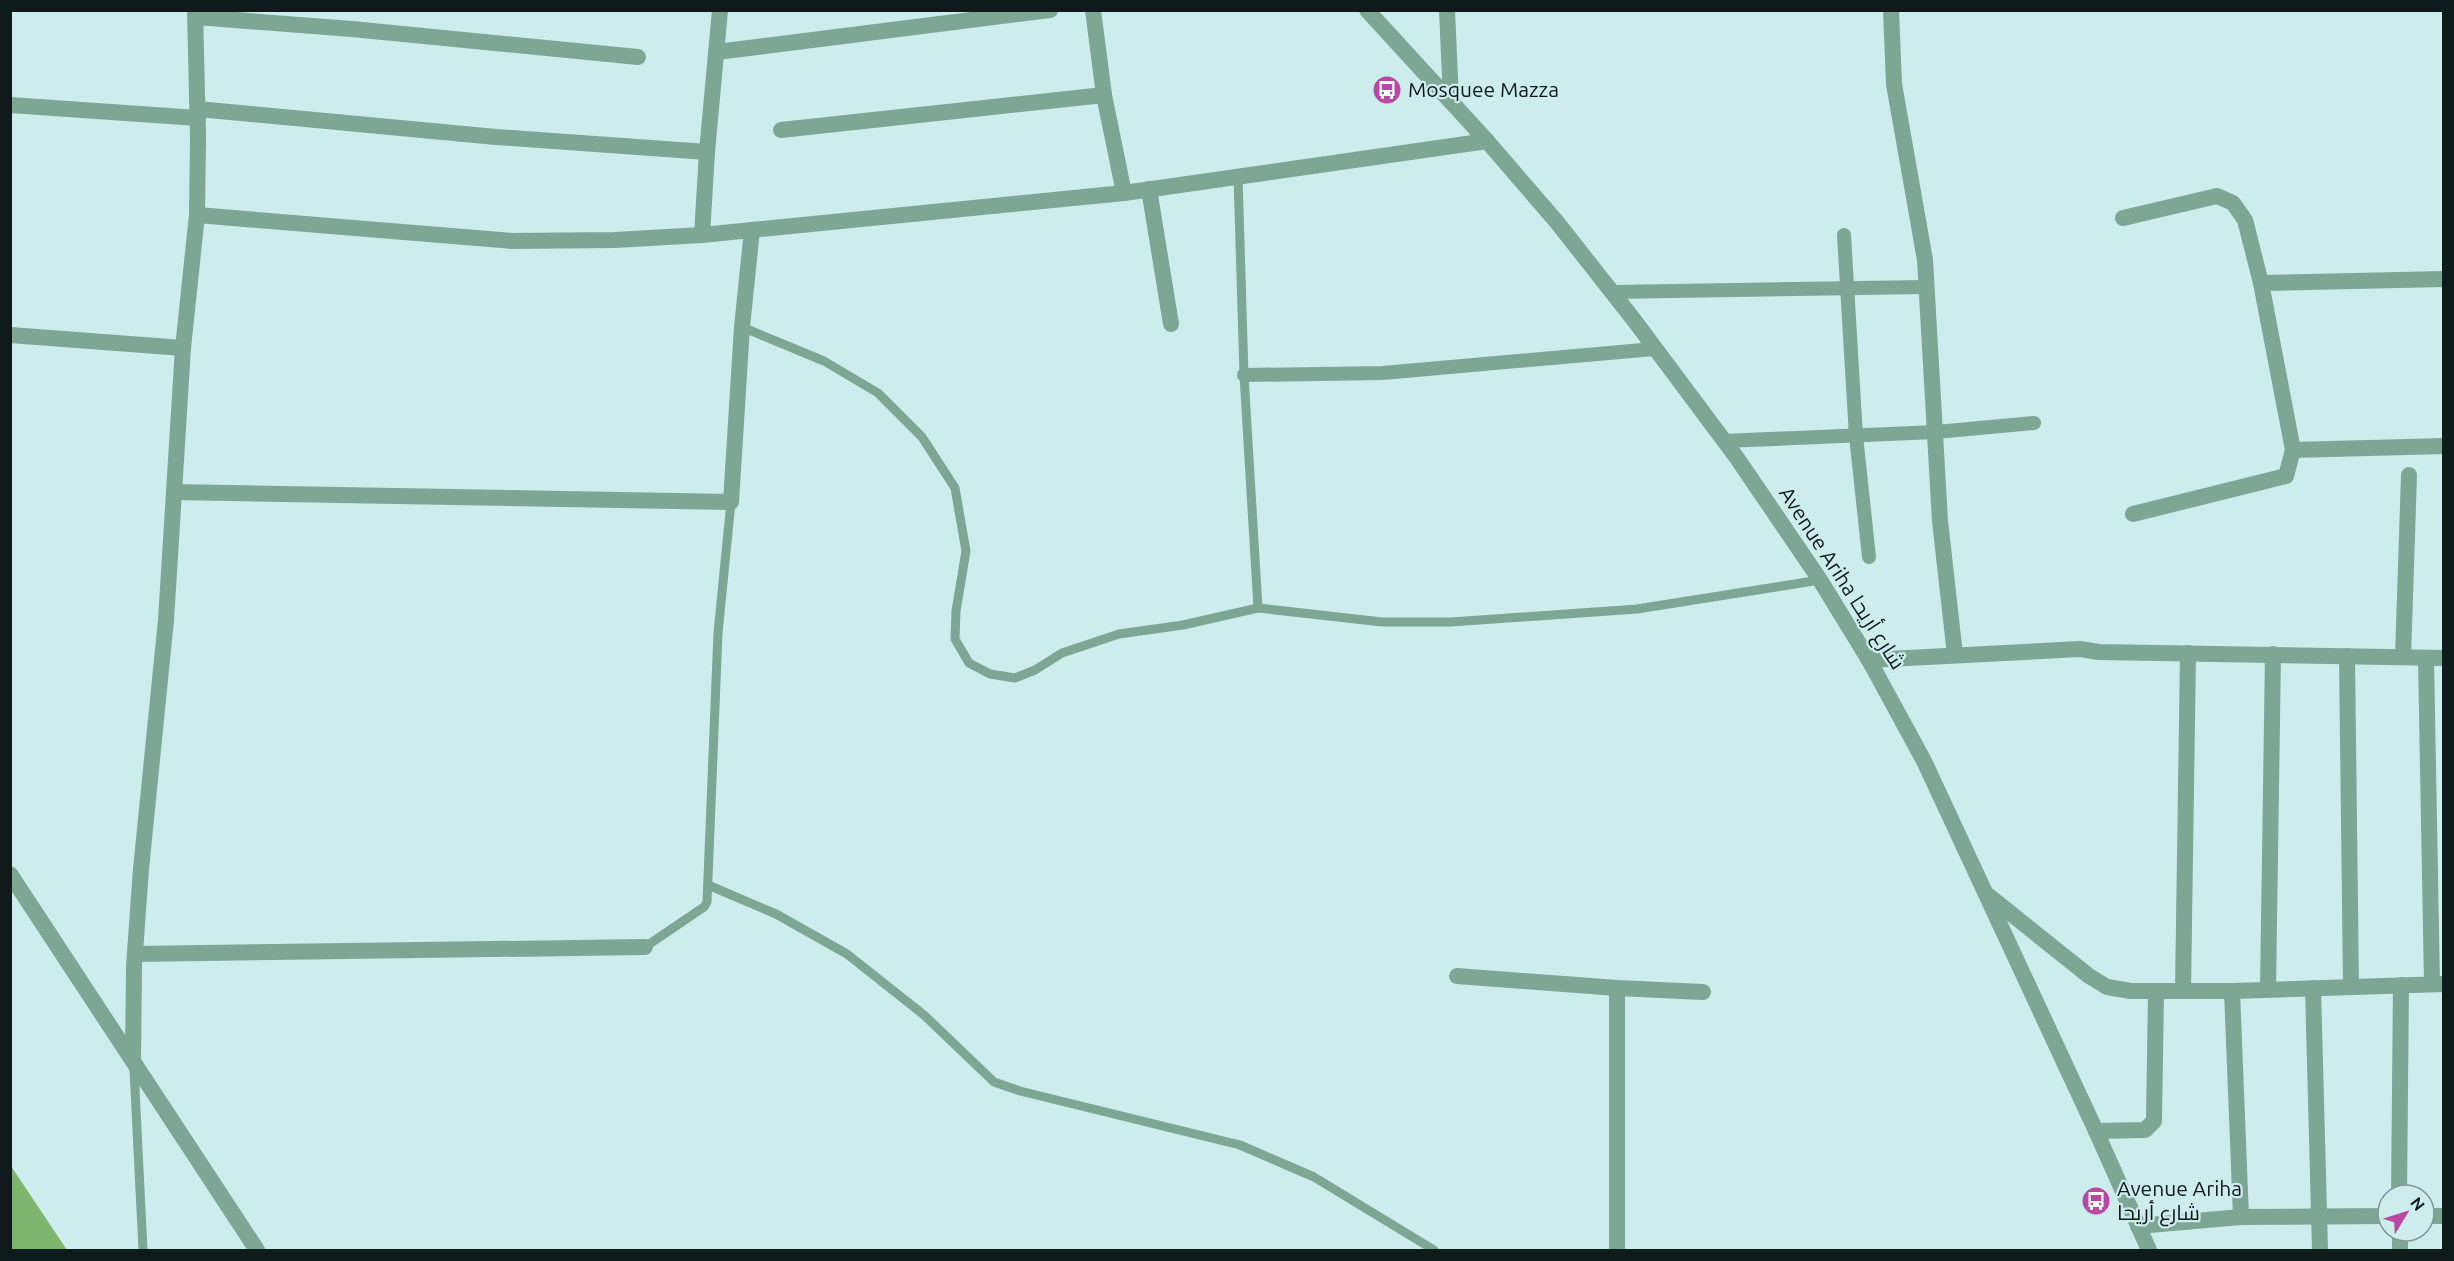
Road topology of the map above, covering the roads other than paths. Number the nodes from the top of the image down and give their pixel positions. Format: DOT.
graph roads {
  1 [pos="720,10"];
  2 [pos="1050,10"];
  3 [pos="1093,10"];
  4 [pos="1367,10"];
  5 [pos="1447,10"];
  6 [pos="1891,10"];
  7 [pos="195,14"];
  8 [pos="717,52"];
  9 [pos="638,57"];
  10 [pos="1104,95"];
  11 [pos="1451,101"];
  12 [pos="10,105"];
  13 [pos="198,113"];
  14 [pos="781,130"];
  15 [pos="1487,141"];
  16 [pos="707,152"];
  17 [pos="1238,177"];
  18 [pos="1149,189"];
  19 [pos="1124,193"];
  20 [pos="197,215"];
  21 [pos="2123,218"];
  22 [pos="752,230"];
  23 [pos="702,235"];
  24 [pos="1844,235"];
  25 [pos="2444,279"];
  26 [pos="2261,283"];
  27 [pos="1926,287"];
  28 [pos="1846,289"];
  29 [pos="1612,292"];
  30 [pos="1171,324"];
  31 [pos="742,327"];
  32 [pos="10,334"];
  33 [pos="183,348"];
  34 [pos="1654,349"];
  35 [pos="1244,375"];
  36 [pos="2034,423"];
  37 [pos="1936,432"];
  38 [pos="1856,436"];
  39 [pos="1724,441"];
  40 [pos="2444,446"];
  41 [pos="2293,450"];
  42 [pos="2409,475"];
  43 [pos="174,492"];
  44 [pos="731,502"];
  45 [pos="2133,514"];
  46 [pos="1869,556"];
  47 [pos="1820,580"];
  48 [pos="1258,608"];
  49 [pos="2188,653"];
  50 [pos="2273,654"];
  51 [pos="1955,655"];
  52 [pos="2347,656"];
  53 [pos="2403,657"];
  54 [pos="2426,658"];
  55 [pos="2444,658"];
  56 [pos="1869,660"];
  57 [pos="10,874"];
  58 [pos="708,885"];
  59 [pos="1986,893"];
  60 [pos="645,947"];
  61 [pos="135,954"];
  62 [pos="1457,976"];
  63 [pos="2438,984"];
  64 [pos="2401,986"];
  65 [pos="2352,987"];
  66 [pos="1617,988"];
  67 [pos="2313,988"];
  68 [pos="2268,989"];
  69 [pos="2156,991"];
  70 [pos="2183,991"];
  71 [pos="2232,991"];
  72 [pos="1703,992"];
  73 [pos="133,1061"];
  74 [pos="2096,1131"];
  75 [pos="2399,1183"];
  76 [pos="2376,1216"];
  77 [pos="2241,1217"];
  78 [pos="2321,1217"];
  79 [pos="2138,1226"];
  80 [pos="142,1251"];
  81 [pos="257,1251"];
  82 [pos="1434,1251"];
  83 [pos="1617,1251"];
  84 [pos="2149,1251"];
  85 [pos="2320,1251"];
  1 -- 8 [label="street"];
  2 -- 8 [label="street"];
  3 -- 10 [label="street"];
  4 -- 11 [label="street, Avenue Ariha شارع أريحا"];
  5 -- 11 [label="street"];
  6 -- 27 [label="street"];
  7 -- 9 [label="street"];
  7 -- 13 [label="street"];
  8 -- 16 [label="street"];
  10 -- 14 [label="street"];
  10 -- 19 [label="street"];
  11 -- 15 [label="street, Avenue Ariha شارع أريحا"];
  12 -- 13 [label="street"];
  13 -- 16 [label="street"];
  13 -- 20 [label="street"];
  15 -- 17 [label="street"];
  15 -- 29 [label="street, Avenue Ariha شارع أريحا"];
  16 -- 23 [label="street"];
  17 -- 18 [label="street"];
  17 -- 35 [label="lane"];
  18 -- 19 [label="street"];
  18 -- 30 [label="street"];
  19 -- 22 [label="street"];
  20 -- 23 [label="street"];
  20 -- 33 [label="street"];
  21 -- 26 [label="street"];
  22 -- 23 [label="street"];
  22 -- 31 [label="street"];
  24 -- 28 [label="street"];
  25 -- 26 [label="street"];
  26 -- 41 [label="street"];
  27 -- 28 [label="street"];
  27 -- 37 [label="street"];
  28 -- 29 [label="street"];
  28 -- 38 [label="street"];
  29 -- 34 [label="street, Avenue Ariha شارع أريحا"];
  31 -- 44 [label="street"];
  31 -- 48 [label="lane"];
  32 -- 33 [label="street"];
  33 -- 43 [label="street"];
  34 -- 35 [label="street"];
  34 -- 39 [label="street, Avenue Ariha شارع أريحا"];
  35 -- 48 [label="lane"];
  36 -- 37 [label="street"];
  37 -- 38 [label="street"];
  37 -- 51 [label="street"];
  38 -- 39 [label="street"];
  38 -- 46 [label="street"];
  39 -- 47 [label="street, Avenue Ariha شارع أريحا"];
  40 -- 41 [label="street"];
  41 -- 45 [label="street"];
  42 -- 53 [label="street"];
  43 -- 44 [label="street"];
  43 -- 61 [label="street"];
  44 -- 58 [label="lane"];
  47 -- 48 [label="lane"];
  47 -- 56 [label="street, Avenue Ariha شارع أريحا"];
  49 -- 50 [label="street"];
  49 -- 51 [label="street"];
  49 -- 70 [label="street"];
  50 -- 52 [label="street"];
  50 -- 68 [label="street"];
  51 -- 56 [label="street"];
  52 -- 53 [label="street"];
  52 -- 65 [label="street"];
  53 -- 54 [label="street"];
  54 -- 55 [label="street"];
  54 -- 63 [label="street"];
  56 -- 59 [label="street, Avenue Ariha شارع أريحا"];
  57 -- 73 [label="street"];
  58 -- 60 [label="lane"];
  58 -- 82 [label="lane"];
  59 -- 69 [label="street"];
  59 -- 74 [label="street, Avenue Ariha شارع أريحا"];
  60 -- 61 [label="street"];
  61 -- 73 [label="street"];
  62 -- 66 [label="street"];
  63 -- 64 [label="street"];
  64 -- 65 [label="street"];
  64 -- 75 [label="street"];
  65 -- 67 [label="street"];
  66 -- 72 [label="street"];
  66 -- 83 [label="street"];
  67 -- 68 [label="street"];
  67 -- 78 [label="street"];
  68 -- 71 [label="street"];
  69 -- 70 [label="street"];
  69 -- 74 [label="street"];
  70 -- 71 [label="street"];
  71 -- 77 [label="street"];
  73 -- 80 [label="lane"];
  73 -- 81 [label="street"];
  74 -- 79 [label="street, Avenue Ariha شارع أريحا"];
  76 -- 78 [label="street"];
  77 -- 78 [label="street"];
  77 -- 79 [label="street"];
  78 -- 85 [label="street"];
  79 -- 84 [label="street, Avenue Ariha شارع أريحا"];
}
